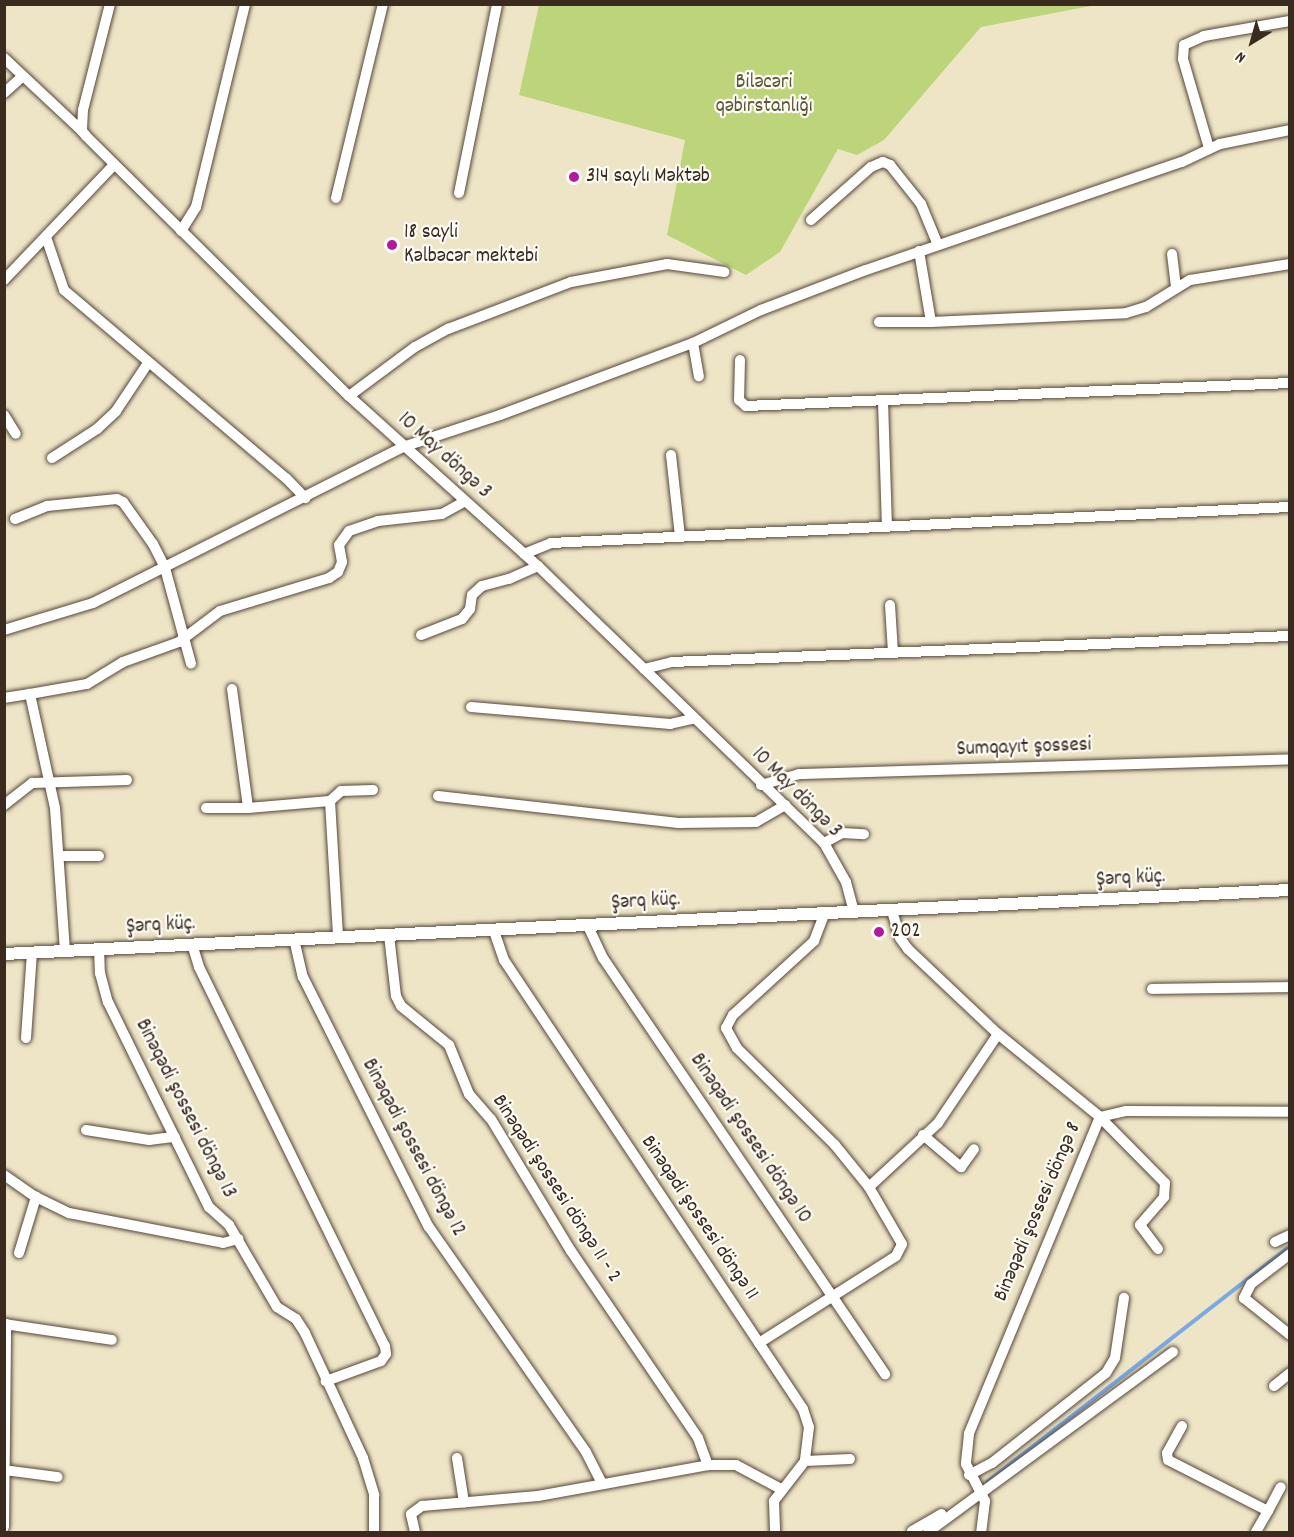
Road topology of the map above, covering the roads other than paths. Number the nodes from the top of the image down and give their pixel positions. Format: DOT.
graph roads {
  1 [pos="110,4"];
  2 [pos="245,4"];
  3 [pos="383,4"];
  4 [pos="497,4"];
  5 [pos="1290,21"];
  6 [pos="4,58"];
  7 [pos="23,76"];
  8 [pos="4,93"];
  9 [pos="1290,130"];
  10 [pos="82,131"];
  11 [pos="1209,148"];
  12 [pos="114,165"];
  13 [pos="459,193"];
  14 [pos="336,198"];
  15 [pos="811,220"];
  16 [pos="181,231"];
  17 [pos="46,237"];
  18 [pos="938,245"];
  19 [pos="920,251"];
  20 [pos="1172,254"];
  21 [pos="1290,264"];
  22 [pos="724,272"];
  23 [pos="4,280"];
  24 [pos="1176,285"];
  25 [pos="879,322"];
  26 [pos="931,322"];
  27 [pos="693,343"];
  28 [pos="740,360"];
  29 [pos="148,363"];
  30 [pos="699,375"];
  31 [pos="1290,383"];
  32 [pos="349,396"];
  33 [pos="883,401"];
  34 [pos="4,415"];
  35 [pos="16,434"];
  36 [pos="403,447"];
  37 [pos="671,455"];
  38 [pos="52,458"];
  39 [pos="305,498"];
  40 [pos="465,501"];
  41 [pos="1290,507"];
  42 [pos="15,519"];
  43 [pos="887,525"];
  44 [pos="680,537"];
  45 [pos="524,554"];
  46 [pos="538,566"];
  47 [pos="165,568"];
  48 [pos="891,605"];
  49 [pos="4,630"];
  50 [pos="421,635"];
  51 [pos="1290,636"];
  52 [pos="186,637"];
  53 [pos="893,653"];
  54 [pos="191,664"];
  55 [pos="644,669"];
  56 [pos="232,689"];
  57 [pos="30,694"];
  58 [pos="4,698"];
  59 [pos="471,707"];
  60 [pos="692,719"];
  61 [pos="1290,759"];
  62 [pos="48,780"];
  63 [pos="127,780"];
  64 [pos="761,784"];
  65 [pos="374,790"];
  66 [pos="438,796"];
  67 [pos="330,801"];
  68 [pos="4,805"];
  69 [pos="785,805"];
  70 [pos="206,808"];
  71 [pos="248,808"];
  72 [pos="864,834"];
  73 [pos="824,843"];
  74 [pos="60,856"];
  75 [pos="99,856"];
  76 [pos="1290,890"];
  77 [pos="892,911"];
  78 [pos="854,912"];
  79 [pos="825,913"];
  80 [pos="587,924"];
  81 [pos="494,931"];
  82 [pos="389,935"];
  83 [pos="338,937"];
  84 [pos="294,939"];
  85 [pos="192,944"];
  86 [pos="99,948"];
  87 [pos="65,951"];
  88 [pos="32,953"];
  89 [pos="4,954"];
  90 [pos="1290,987"];
  91 [pos="1152,989"];
  92 [pos="998,1034"];
  93 [pos="26,1038"];
  94 [pos="1290,1112"];
  95 [pos="1100,1117"];
  96 [pos="86,1130"];
  97 [pos="923,1135"];
  98 [pos="175,1137"];
  99 [pos="974,1149"];
  100 [pos="4,1175"];
  101 [pos="869,1187"];
  102 [pos="36,1197"];
  103 [pos="1290,1235"];
  104 [pos="238,1239"];
  105 [pos="1275,1242"];
  106 [pos="1158,1249"];
  107 [pos="19,1253"];
  108 [pos="1290,1254"];
  109 [pos="832,1295"];
  110 [pos="1124,1298"];
  111 [pos="5,1324"];
  112 [pos="1290,1335"];
  113 [pos="112,1340"];
  114 [pos="759,1343"];
  115 [pos="1173,1352"];
  116 [pos="1290,1373"];
  117 [pos="885,1374"];
  118 [pos="326,1381"];
  119 [pos="1274,1386"];
  120 [pos="1182,1426"];
  121 [pos="457,1458"];
  122 [pos="850,1459"];
  123 [pos="805,1461"];
  124 [pos="708,1465"];
  125 [pos="5,1470"];
  126 [pos="969,1475"];
  127 [pos="58,1477"];
  128 [pos="602,1484"];
  129 [pos="1281,1487"];
  130 [pos="782,1489"];
  131 [pos="979,1489"];
  132 [pos="464,1502"];
  133 [pos="1268,1511"];
  134 [pos="4,1527"];
  135 [pos="912,1531"];
  136 [pos="374,1533"];
  137 [pos="416,1533"];
  138 [pos="775,1533"];
  139 [pos="928,1533"];
  140 [pos="981,1533"];
  141 [pos="1256,1533"];
  1 -- 10 [label="street"];
  2 -- 16 [label="street"];
  3 -- 14 [label="street"];
  4 -- 13 [label="street"];
  5 -- 11 [label="street"];
  6 -- 7 [label="street, 10 May döngə 3"];
  7 -- 8 [label="street"];
  7 -- 10 [label="street, 10 May döngə 3"];
  9 -- 11 [label="street"];
  10 -- 12 [label="street, 10 May döngə 3"];
  11 -- 18 [label="street"];
  12 -- 16 [label="street, 10 May döngə 3"];
  12 -- 17 [label="street"];
  15 -- 18 [label="street"];
  16 -- 32 [label="street, 10 May döngə 3"];
  17 -- 23 [label="street"];
  17 -- 29 [label="street"];
  18 -- 19 [label="street"];
  19 -- 26 [label="street"];
  19 -- 27 [label="street"];
  20 -- 24 [label="street"];
  21 -- 24 [label="street"];
  22 -- 32 [label="street"];
  24 -- 26 [label="street"];
  25 -- 26 [label="street"];
  27 -- 30 [label="street"];
  27 -- 36 [label="street"];
  28 -- 33 [label="street"];
  29 -- 38 [label="street"];
  29 -- 39 [label="street"];
  31 -- 33 [label="street"];
  32 -- 36 [label="street, 10 May döngə 3"];
  33 -- 43 [label="street"];
  34 -- 35 [label="street"];
  36 -- 39 [label="street"];
  36 -- 40 [label="street, 10 May döngə 3"];
  37 -- 44 [label="street"];
  39 -- 47 [label="street"];
  40 -- 45 [label="street, 10 May döngə 3"];
  40 -- 52 [label="street"];
  41 -- 43 [label="street"];
  42 -- 47 [label="street"];
  43 -- 44 [label="street"];
  44 -- 45 [label="street"];
  45 -- 46 [label="street, 10 May döngə 3"];
  46 -- 50 [label="street"];
  46 -- 55 [label="street, 10 May döngə 3"];
  47 -- 49 [label="street"];
  47 -- 52 [label="street"];
  48 -- 53 [label="street"];
  51 -- 53 [label="street"];
  52 -- 54 [label="street"];
  52 -- 57 [label="street"];
  53 -- 55 [label="street"];
  55 -- 60 [label="street, 10 May döngə 3"];
  56 -- 71 [label="street"];
  57 -- 58 [label="street"];
  57 -- 62 [label="street"];
  59 -- 60 [label="street"];
  60 -- 64 [label="street, 10 May döngə 3"];
  61 -- 64 [label="street, Sumqayıt şossesi"];
  62 -- 63 [label="street"];
  62 -- 68 [label="street"];
  62 -- 74 [label="street"];
  64 -- 69 [label="street, 10 May döngə 3"];
  65 -- 67 [label="street"];
  66 -- 69 [label="street"];
  67 -- 71 [label="street"];
  67 -- 83 [label="street"];
  69 -- 73 [label="street, 10 May döngə 3"];
  70 -- 71 [label="street"];
  72 -- 73 [label="street"];
  73 -- 78 [label="street, 10 May döngə 3"];
  74 -- 75 [label="street"];
  74 -- 87 [label="street"];
  76 -- 77 [label="street, Şərq küç."];
  77 -- 78 [label="street, Şərq küç."];
  77 -- 92 [label="street, Binəqədi şossesi döngə 8"];
  78 -- 79 [label="street, Şərq küç."];
  79 -- 80 [label="street, Şərq küç."];
  79 -- 101 [label="street"];
  80 -- 81 [label="street, Şərq küç."];
  80 -- 109 [label="street, Binəqədi şossesi döngə 10"];
  81 -- 82 [label="street, Şərq küç."];
  81 -- 114 [label="street, Binəqədi şossesi döngə 11"];
  82 -- 83 [label="street, Şərq küç."];
  82 -- 124 [label="street, Binəqədi şossesi döngə 11 - 2"];
  83 -- 84 [label="street, Şərq küç."];
  84 -- 85 [label="street, Şərq küç."];
  84 -- 128 [label="street, Binəqədi şossesi döngə 12"];
  85 -- 86 [label="street, Şərq küç."];
  85 -- 118 [label="street"];
  86 -- 87 [label="street, Şərq küç."];
  86 -- 98 [label="street, Binəqədi şossesi döngə 13"];
  87 -- 88 [label="street, Şərq küç."];
  88 -- 89 [label="street, Şərq küç."];
  88 -- 93 [label="street"];
  90 -- 91 [label="street"];
  92 -- 95 [label="street, Binəqədi şossesi döngə 8"];
  92 -- 97 [label="street"];
  94 -- 95 [label="street"];
  95 -- 106 [label="street"];
  95 -- 126 [label="street, Binəqədi şossesi döngə 8"];
  96 -- 98 [label="street"];
  97 -- 99 [label="street"];
  97 -- 101 [label="street"];
  98 -- 104 [label="street, Binəqədi şossesi döngə 13"];
  100 -- 102 [label="street"];
  101 -- 109 [label="street"];
  102 -- 104 [label="street"];
  102 -- 107 [label="street"];
  103 -- 105 [label="street"];
  104 -- 118 [label="street, Binəqədi şossesi döngə 13"];
  108 -- 112 [label="street"];
  109 -- 114 [label="street"];
  109 -- 117 [label="street, Binəqədi şossesi döngə 10"];
  110 -- 126 [label="street"];
  111 -- 113 [label="street"];
  111 -- 125 [label="street"];
  114 -- 123 [label="street, Binəqədi şossesi döngə 11"];
  115 -- 131 [label="street"];
  116 -- 119 [label="street"];
  118 -- 136 [label="street, Binəqədi şossesi döngə 13"];
  120 -- 133 [label="street"];
  121 -- 132 [label="street"];
  122 -- 123 [label="street"];
  123 -- 130 [label="street"];
  124 -- 128 [label="street"];
  124 -- 130 [label="street"];
  125 -- 127 [label="street"];
  125 -- 134 [label="street"];
  126 -- 131 [label="street"];
  128 -- 132 [label="street"];
  129 -- 133 [label="street"];
  130 -- 138 [label="street"];
  131 -- 135 [label="street"];
  131 -- 139 [label="street"];
  131 -- 140 [label="street"];
  132 -- 137 [label="street"];
  133 -- 141 [label="street"];
}
